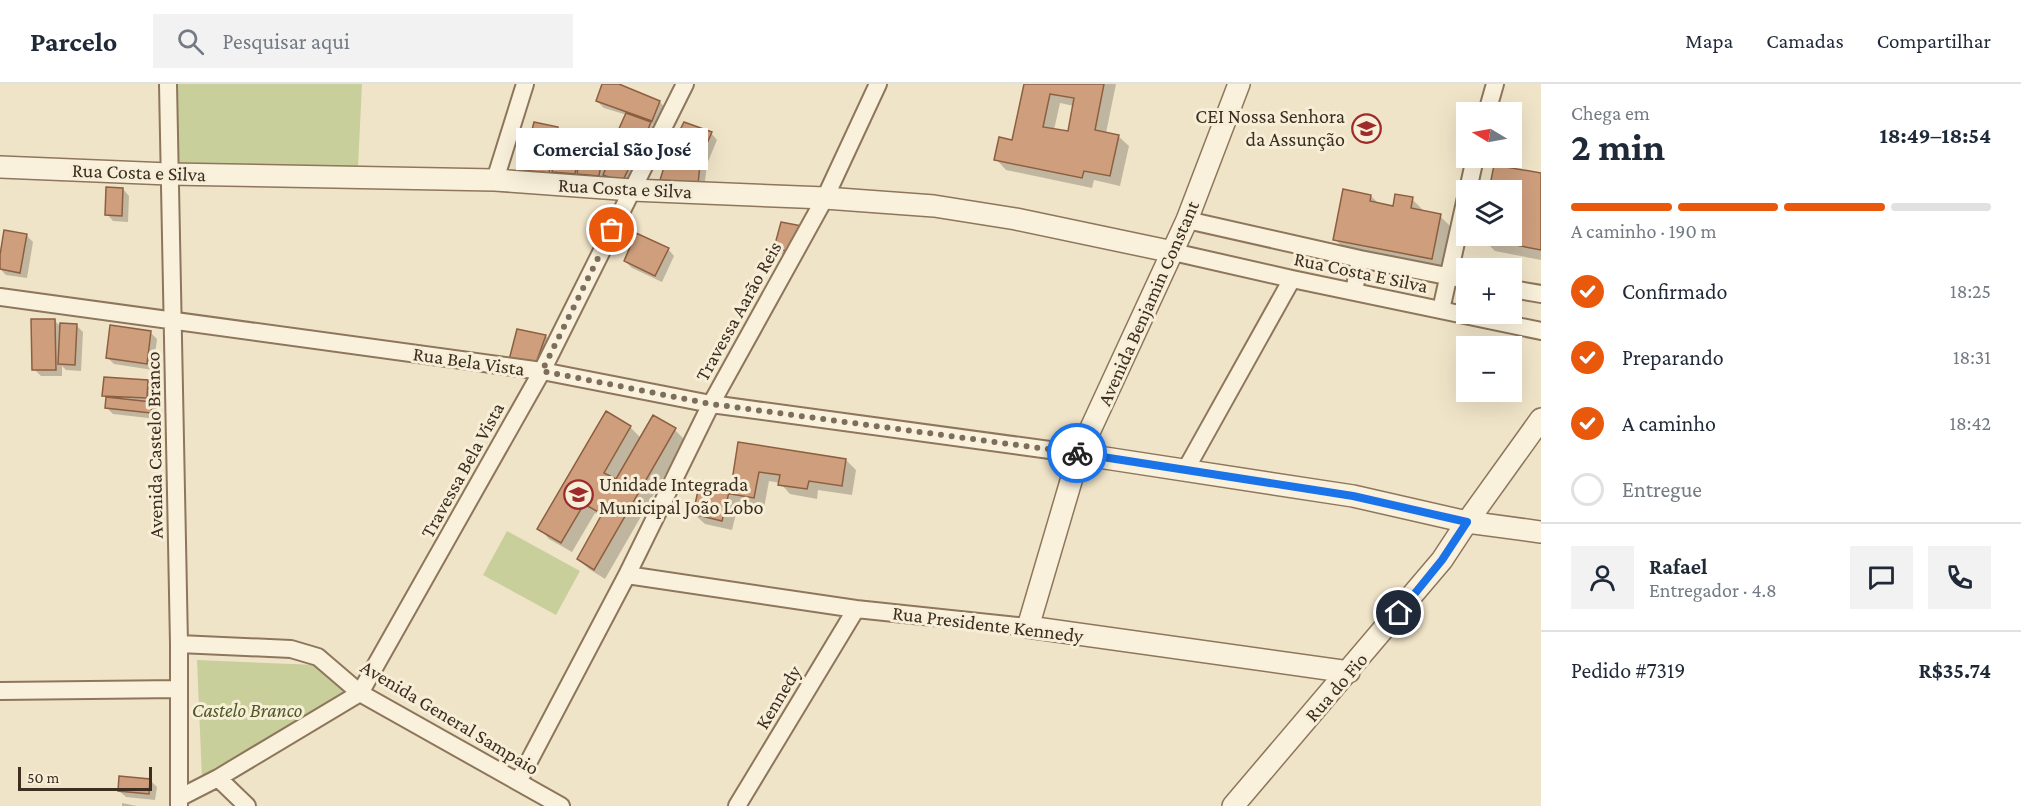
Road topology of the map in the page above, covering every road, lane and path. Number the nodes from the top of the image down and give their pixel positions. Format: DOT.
graph roads {
  1 [pos="168,84"];
  2 [pos="525,84"];
  3 [pos="685,84"];
  4 [pos="878,84"];
  5 [pos="1239,84"];
  6 [pos="1495,84"];
  7 [pos="1490,102"];
  8 [pos="0,167"];
  9 [pos="169,174"];
  10 [pos="495,180"];
  11 [pos="632,190"];
  12 [pos="825,198"];
  13 [pos="1187,220"];
  14 [pos="1456,243"];
  15 [pos="1173,252"];
  16 [pos="1360,259"];
  17 [pos="1449,276"];
  18 [pos="1456,278"];
  19 [pos="1292,279"];
  20 [pos="1522,291"];
  21 [pos="1354,292"];
  22 [pos="1541,294"];
  23 [pos="0,297"];
  24 [pos="1441,310"];
  25 [pos="172,319"];
  26 [pos="1541,331"];
  27 [pos="542,371"];
  28 [pos="711,404"];
  29 [pos="1541,419"];
  30 [pos="1079,454"];
  31 [pos="1186,469"];
  32 [pos="1467,522"];
  33 [pos="1541,532"];
  34 [pos="627,575"];
  35 [pos="856,609"];
  36 [pos="1028,627"];
  37 [pos="179,644"];
  38 [pos="1349,672"];
  39 [pos="179,689"];
  40 [pos="0,692"];
  41 [pos="360,693"];
  42 [pos="218,778"];
  43 [pos="518,782"];
  44 [pos="179,802"];
  45 [pos="247,806"];
  46 [pos="561,806"];
  47 [pos="737,806"];
  48 [pos="1233,806"];
  1 -- 9 [label="street, Avenida Castelo Branco"];
  2 -- 10 [label="street"];
  3 -- 11 [label="street, Travessa Bela Vista"];
  4 -- 12 [label="street, Travessa Aarão Reis"];
  5 -- 13 [label="street, Avenida Benjamin Constant"];
  6 -- 7 [label="street"];
  8 -- 9 [label="street, Rua Costa e Silva"];
  9 -- 10 [label="street, Rua Costa e Silva"];
  9 -- 25 [label="street, Avenida Castelo Branco"];
  10 -- 11 [label="street, Rua Costa e Silva"];
  11 -- 12 [label="street, Rua Costa e Silva"];
  11 -- 27 [label="street, Travessa Bela Vista"];
  12 -- 15 [label="street, Rua Costa e Silva"];
  12 -- 28 [label="street, Travessa Aarão Reis"];
  13 -- 15 [label="street, Avenida Benjamin Constant"];
  13 -- 16 [label="street"];
  14 -- 17 [label="street"];
  15 -- 19 [label="street, Rua Costa E Silva"];
  15 -- 30 [label="street, Avenida Benjamin Constant"];
  16 -- 17 [label="street"];
  16 -- 21 [label="street"];
  17 -- 18 [label="street"];
  17 -- 24 [label="street"];
  19 -- 21 [label="street, Rua Costa E Silva"];
  19 -- 31 [label="street"];
  20 -- 22 [label="street"];
  21 -- 24 [label="street, Rua Costa E Silva"];
  23 -- 25 [label="street, Rua Bela Vista"];
  24 -- 26 [label="street, Rua Costa E Silva"];
  25 -- 27 [label="street, Rua Bela Vista"];
  25 -- 37 [label="street, Avenida Castelo Branco"];
  27 -- 28 [label="street, Rua Bela Vista"];
  27 -- 41 [label="street, Travessa Bela Vista"];
  28 -- 30 [label="street, Rua Bela Vista"];
  28 -- 34 [label="street, Travessa Aarão Reis"];
  29 -- 32 [label="street, Rua do Fio"];
  30 -- 31 [label="street, Rua Bela Vista"];
  30 -- 36 [label="street, Avenida Benjamin Constant"];
  31 -- 32 [label="street, Rua Bela Vista"];
  32 -- 33 [label="street, Rua Bela Vista"];
  32 -- 38 [label="street, Rua do Fio"];
  34 -- 35 [label="street, Rua Presidente Kennedy"];
  34 -- 43 [label="street, Travessa Aarão Reis"];
  35 -- 36 [label="street, Rua Presidente Kennedy"];
  35 -- 47 [label="street, Kennedy"];
  36 -- 38 [label="street, Rua Presidente Kennedy"];
  37 -- 39 [label="street, Avenida Castelo Branco"];
  37 -- 41 [label="street, Avenida General Sampaio"];
  38 -- 48 [label="street, Rua do Fio"];
  39 -- 40 [label="street"];
  39 -- 44 [label="street, Avenida Castelo Branco"];
  41 -- 42 [label="street, Travessa Bela Vista"];
  41 -- 43 [label="street, Avenida General Sampaio"];
  42 -- 44 [label="street, Travessa Bela Vista"];
  42 -- 45 [label="street"];
  43 -- 46 [label="street, Avenida General Sampaio"];
}
